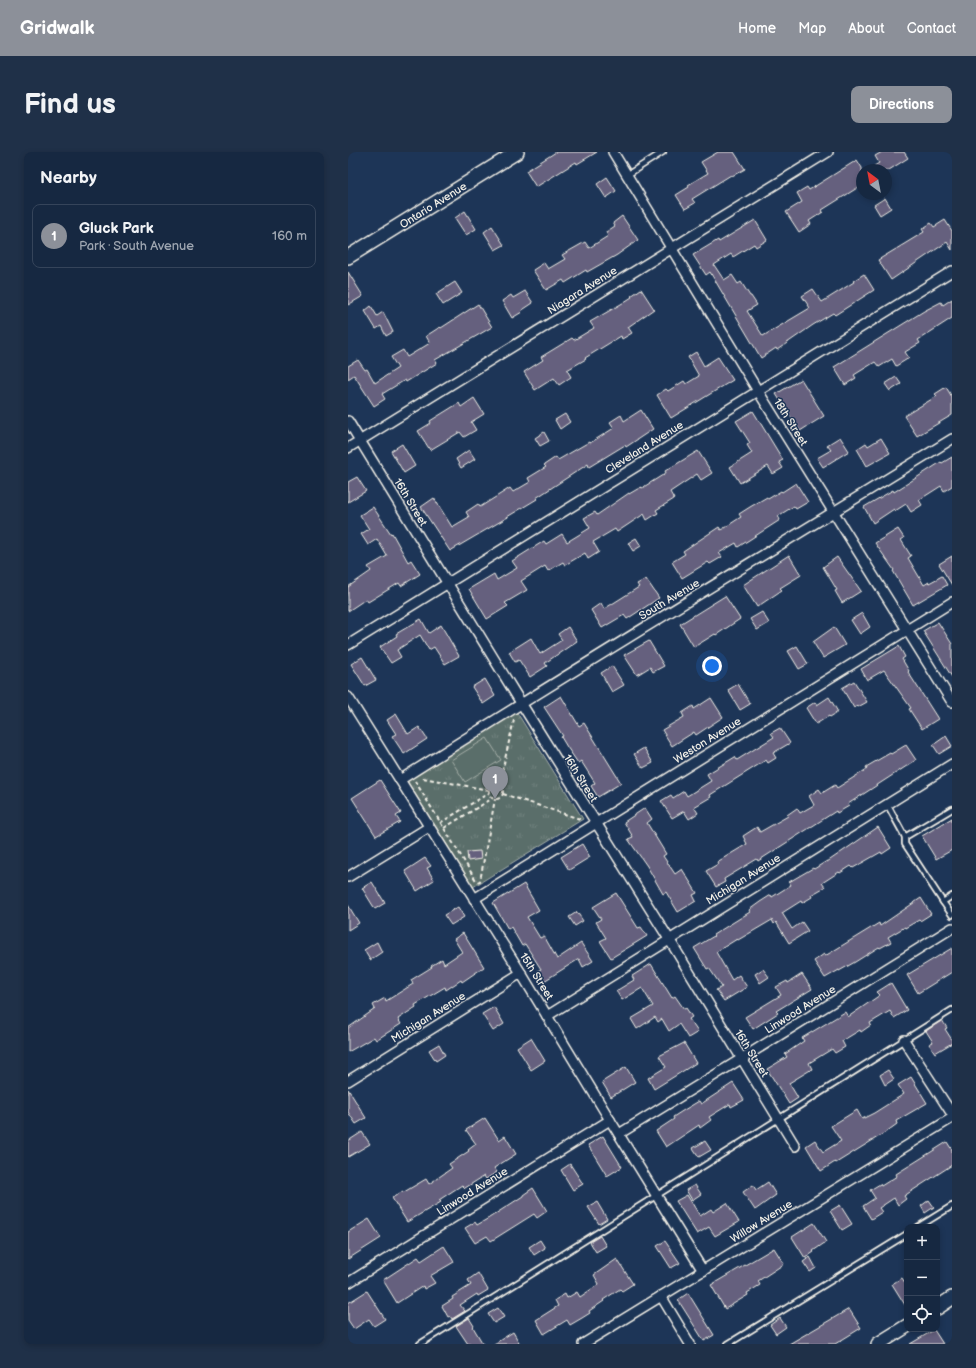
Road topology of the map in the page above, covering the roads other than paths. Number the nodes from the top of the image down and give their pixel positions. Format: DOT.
graph roads {
  1 [pos="517,152"];
  2 [pos="613,152"];
  3 [pos="663,152"];
  4 [pos="828,152"];
  5 [pos="627,174"];
  6 [pos="672,249"];
  7 [pos="348,257"];
  8 [pos="952,271"];
  9 [pos="758,391"];
  10 [pos="348,421"];
  11 [pos="952,439"];
  12 [pos="360,441"];
  13 [pos="348,448"];
  14 [pos="834,512"];
  15 [pos="447,583"];
  16 [pos="952,602"];
  17 [pos="907,630"];
  18 [pos="348,645"];
  19 [pos="348,697"];
  20 [pos="952,702"];
  21 [pos="521,703"];
  22 [pos="952,764"];
  23 [pos="400,780"];
  24 [pos="887,804"];
  25 [pos="952,809"];
  26 [pos="596,824"];
  27 [pos="430,827"];
  28 [pos="905,837"];
  29 [pos="348,877"];
  30 [pos="952,896"];
  31 [pos="474,899"];
  32 [pos="943,902"];
  33 [pos="952,915"];
  34 [pos="952,928"];
  35 [pos="670,940"];
  36 [pos="521,973"];
  37 [pos="952,1010"];
  38 [pos="548,1016"];
  39 [pos="904,1040"];
  40 [pos="742,1059"];
  41 [pos="348,1081"];
  42 [pos="952,1114"];
  43 [pos="952,1118"];
  44 [pos="779,1119"];
  45 [pos="610,1120"];
  46 [pos="619,1134"];
  47 [pos="795,1146"];
  48 [pos="656,1195"];
  49 [pos="952,1206"];
  50 [pos="923,1224"];
  51 [pos="904,1236"];
  52 [pos="703,1271"];
  53 [pos="348,1283"];
  54 [pos="661,1296"];
  55 [pos="952,1300"];
  56 [pos="940,1306"];
  57 [pos="904,1328"];
  58 [pos="420,1344"];
  59 [pos="583,1344"];
  60 [pos="690,1344"];
  61 [pos="728,1344"];
  62 [pos="878,1344"];
  1 -- 7 [label="main road, Ontario Avenue"];
  2 -- 5 [label="street, 18th Street"];
  3 -- 5 [label="lane"];
  4 -- 6 [label="street, Niagara Avenue"];
  5 -- 6 [label="street, 18th Street"];
  6 -- 9 [label="street, 18th Street"];
  6 -- 12 [label="street, Niagara Avenue"];
  8 -- 9 [label="street, Cleveland Avenue"];
  9 -- 14 [label="street, 18th Street"];
  9 -- 15 [label="street, Cleveland Avenue"];
  10 -- 12 [label="street, 16th Street"];
  11 -- 14 [label="street, South Avenue"];
  12 -- 13 [label="street, Niagara Avenue"];
  12 -- 15 [label="street, 16th Street"];
  14 -- 17 [label="street, 18th Street"];
  14 -- 21 [label="street, South Avenue"];
  15 -- 18 [label="street, Cleveland Avenue"];
  15 -- 21 [label="street, 16th Street"];
  16 -- 17 [label="street, Weston Avenue"];
  17 -- 20 [label="street, 18th Street"];
  17 -- 26 [label="street, Weston Avenue"];
  19 -- 23 [label="street, 15th Street"];
  21 -- 23 [label="street, South Avenue"];
  21 -- 26 [label="street, 16th Street"];
  22 -- 24 [label="street, Michigan Avenue"];
  23 -- 27 [label="street, 15th Street"];
  24 -- 28 [label="lane"];
  24 -- 35 [label="street, Michigan Avenue"];
  25 -- 28 [label="lane"];
  26 -- 31 [label="street, Weston Avenue"];
  26 -- 35 [label="street, 16th Street"];
  27 -- 29 [label="street"];
  27 -- 31 [label="street, 15th Street"];
  28 -- 32 [label="lane"];
  30 -- 32 [label="lane"];
  31 -- 36 [label="street, 15th Street"];
  32 -- 33 [label="lane"];
  34 -- 40 [label="street, Linwood Avenue"];
  35 -- 38 [label="street, Michigan Avenue"];
  35 -- 40 [label="street, 16th Street"];
  36 -- 38 [label="street, 15th Street"];
  36 -- 41 [label="street, Michigan Avenue"];
  37 -- 39 [label="lane"];
  38 -- 45 [label="street, 15th Street"];
  39 -- 42 [label="street"];
  39 -- 44 [label="lane"];
  40 -- 44 [label="street, 16th Street"];
  40 -- 46 [label="street, Linwood Avenue"];
  43 -- 52 [label="street, Willow Avenue"];
  44 -- 47 [label="street, 16th Street"];
  44 -- 48 [label="lane"];
  45 -- 46 [label="street, 15th Street"];
  45 -- 53 [label="street, Linwood Avenue"];
  46 -- 48 [label="street, 15th Street"];
  48 -- 52 [label="street, 15th Street"];
  48 -- 58 [label="lane"];
  49 -- 50 [label="lane"];
  51 -- 61 [label="lane"];
  52 -- 54 [label="street, Willow Avenue"];
  54 -- 59 [label="street, Willow Avenue"];
  54 -- 60 [label="street"];
  55 -- 56 [label="main road"];
  57 -- 62 [label="main road"];
}
